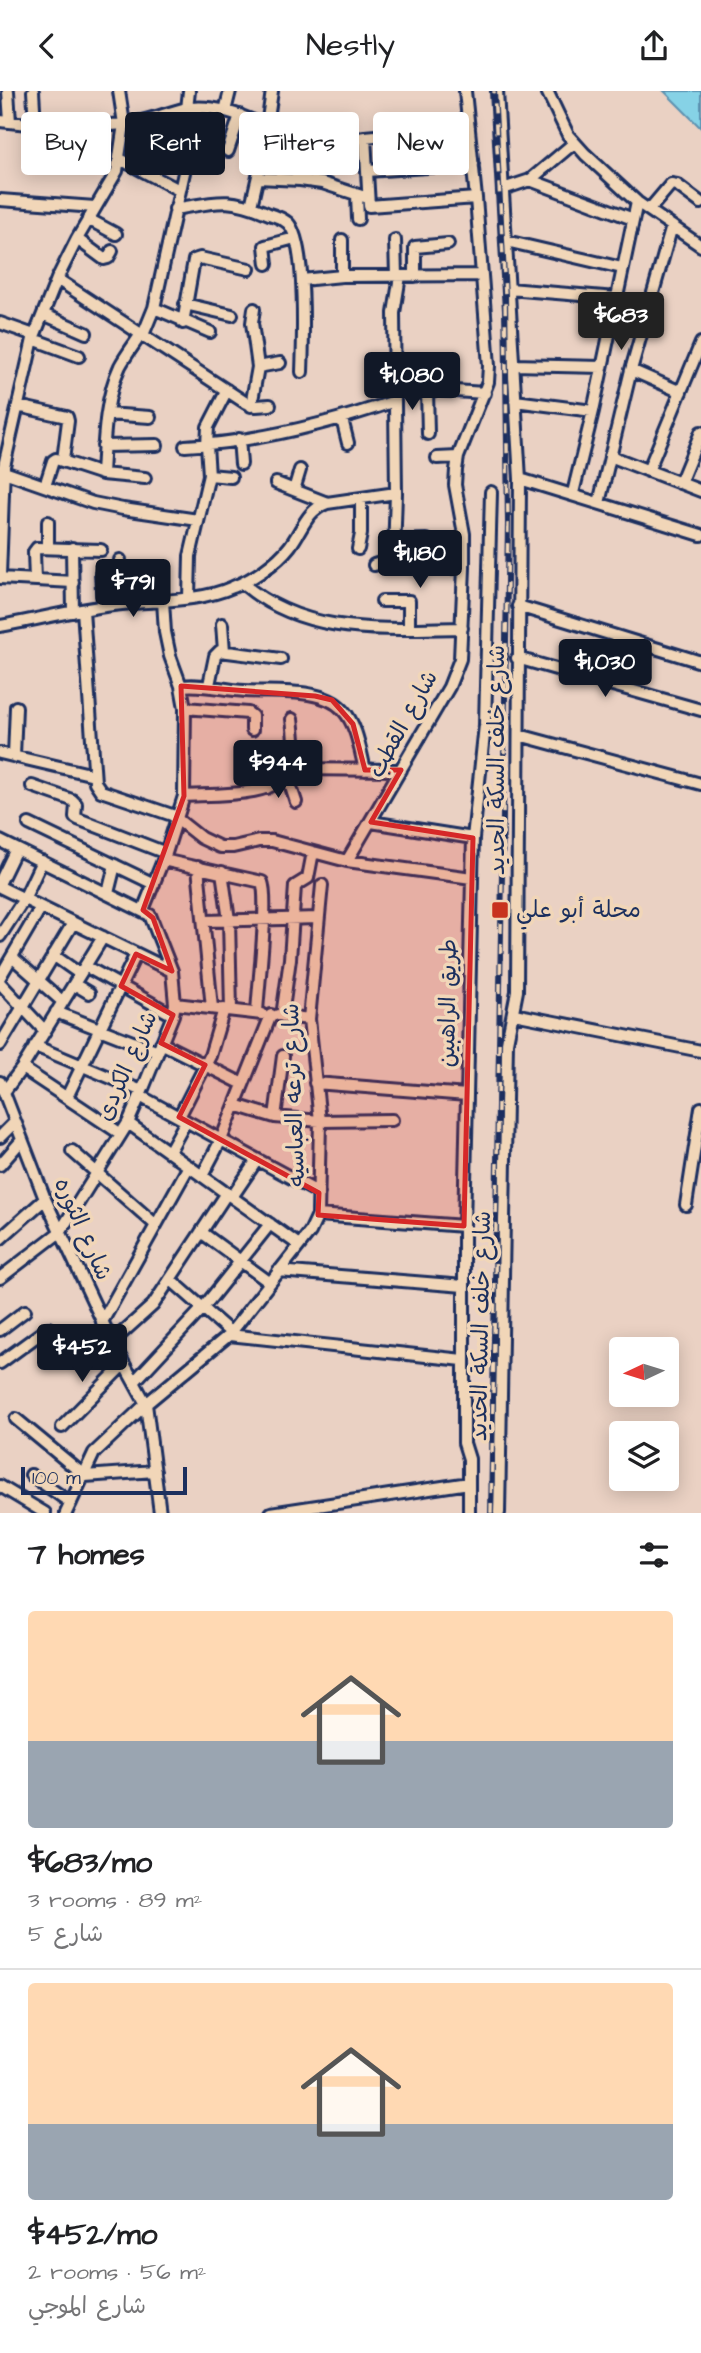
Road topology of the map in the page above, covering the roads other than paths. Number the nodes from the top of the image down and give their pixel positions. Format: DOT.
graph roads {
  1 [pos="8,91"];
  2 [pos="33,91"];
  3 [pos="120,91"];
  4 [pos="188,91"];
  5 [pos="230,91"];
  6 [pos="272,91"];
  7 [pos="465,91"];
  8 [pos="497,91"];
  9 [pos="547,91"];
  10 [pos="187,109"];
  11 [pos="225,111"];
  12 [pos="34,112"];
  13 [pos="269,112"];
  14 [pos="467,112"];
  15 [pos="239,115"];
  16 [pos="239,118"];
  17 [pos="5,122"];
  18 [pos="111,124"];
  19 [pos="124,124"];
  20 [pos="469,127"];
  21 [pos="373,136"];
  22 [pos="366,137"];
  23 [pos="359,138"];
  24 [pos="574,143"];
  25 [pos="228,151"];
  26 [pos="120,159"];
  27 [pos="473,164"];
  28 [pos="367,171"];
  29 [pos="183,175"];
  30 [pos="259,175"];
  31 [pos="258,179"];
  32 [pos="530,180"];
  33 [pos="503,189"];
  34 [pos="179,190"];
  35 [pos="476,198"];
  36 [pos="364,199"];
  37 [pos="0,200"];
  38 [pos="637,202"];
  39 [pos="701,203"];
  40 [pos="251,206"];
  41 [pos="95,207"];
  42 [pos="175,209"];
  43 [pos="649,210"];
  44 [pos="88,219"];
  45 [pos="358,219"];
  46 [pos="633,219"];
  47 [pos="672,226"];
  48 [pos="116,234"];
  49 [pos="294,234"];
  50 [pos="77,239"];
  51 [pos="342,240"];
  52 [pos="395,240"];
  53 [pos="506,241"];
  54 [pos="448,244"];
  55 [pos="701,246"];
  56 [pos="112,251"];
  57 [pos="267,264"];
  58 [pos="248,268"];
  59 [pos="622,268"];
  60 [pos="482,275"];
  61 [pos="342,276"];
  62 [pos="398,276"];
  63 [pos="415,276"];
  64 [pos="57,279"];
  65 [pos="302,281"];
  66 [pos="509,289"];
  67 [pos="616,298"];
  68 [pos="185,304"];
  69 [pos="154,308"];
  70 [pos="254,309"];
  71 [pos="43,314"];
  72 [pos="232,315"];
  73 [pos="0,323"];
  74 [pos="183,323"];
  75 [pos="210,332"];
  76 [pos="86,333"];
  77 [pos="142,335"];
  78 [pos="33,337"];
  79 [pos="701,343"];
  80 [pos="79,356"];
  81 [pos="280,363"];
  82 [pos="513,365"];
  83 [pos="258,367"];
  84 [pos="603,367"];
  85 [pos="631,370"];
  86 [pos="302,372"];
  87 [pos="394,387"];
  88 [pos="427,389"];
  89 [pos="227,390"];
  90 [pos="681,392"];
  91 [pos="485,393"];
  92 [pos="395,401"];
  93 [pos="515,401"];
  94 [pos="251,405"];
  95 [pos="270,405"];
  96 [pos="18,406"];
  97 [pos="593,411"];
  98 [pos="107,414"];
  99 [pos="150,417"];
  100 [pos="342,419"];
  101 [pos="701,432"];
  102 [pos="428,434"];
  103 [pos="239,439"];
  104 [pos="348,443"];
  105 [pos="206,445"];
  106 [pos="103,446"];
  107 [pos="157,446"];
  108 [pos="186,446"];
  109 [pos="610,456"];
  110 [pos="458,457"];
  111 [pos="437,458"];
  112 [pos="63,460"];
  113 [pos="241,464"];
  114 [pos="3,467"];
  115 [pos="300,470"];
  116 [pos="648,471"];
  117 [pos="102,474"];
  118 [pos="209,475"];
  119 [pos="231,477"];
  120 [pos="145,478"];
  121 [pos="520,479"];
  122 [pos="276,483"];
  123 [pos="680,483"];
  124 [pos="45,486"];
  125 [pos="294,490"];
  126 [pos="701,491"];
  127 [pos="491,492"];
  128 [pos="396,493"];
  129 [pos="573,493"];
  130 [pos="361,498"];
  131 [pos="327,503"];
  132 [pos="599,503"];
  133 [pos="198,520"];
  134 [pos="48,522"];
  135 [pos="701,535"];
  136 [pos="426,540"];
  137 [pos="394,541"];
  138 [pos="48,547"];
  139 [pos="72,548"];
  140 [pos="358,549"];
  141 [pos="102,550"];
  142 [pos="120,560"];
  143 [pos="374,565"];
  144 [pos="406,567"];
  145 [pos="464,568"];
  146 [pos="101,573"];
  147 [pos="0,577"];
  148 [pos="35,580"];
  149 [pos="73,582"];
  150 [pos="242,583"];
  151 [pos="189,598"];
  152 [pos="163,601"];
  153 [pos="382,601"];
  154 [pos="122,604"];
  155 [pos="103,606"];
  156 [pos="518,606"];
  157 [pos="78,611"];
  158 [pos="222,624"];
  159 [pos="0,626"];
  160 [pos="409,628"];
  161 [pos="462,628"];
  162 [pos="223,651"];
  163 [pos="517,658"];
  164 [pos="281,659"];
  165 [pos="701,662"];
  166 [pos="209,685"];
  167 [pos="181,686"];
  168 [pos="16,707"];
  169 [pos="185,708"];
  170 [pos="701,710"];
  171 [pos="292,719"];
  172 [pos="252,730"];
  173 [pos="519,735"];
  174 [pos="0,753"];
  175 [pos="14,756"];
  176 [pos="263,758"];
  177 [pos="365,770"];
  178 [pos="401,771"];
  179 [pos="289,772"];
  180 [pos="94,779"];
  181 [pos="701,784"];
  182 [pos="33,786"];
  183 [pos="267,787"];
  184 [pos="184,796"];
  185 [pos="296,802"];
  186 [pos="178,819"];
  187 [pos="371,822"];
  188 [pos="29,824"];
  189 [pos="474,838"];
  190 [pos="0,841"];
  191 [pos="16,849"];
  192 [pos="313,852"];
  193 [pos="165,857"];
  194 [pos="42,861"];
  195 [pos="347,861"];
  196 [pos="115,865"];
  197 [pos="198,867"];
  198 [pos="222,872"];
  199 [pos="472,878"];
  200 [pos="0,882"];
  201 [pos="154,884"];
  202 [pos="322,884"];
  203 [pos="0,887"];
  204 [pos="108,893"];
  205 [pos="24,899"];
  206 [pos="41,907"];
  207 [pos="143,910"];
  208 [pos="318,918"];
  209 [pos="293,919"];
  210 [pos="229,920"];
  211 [pos="263,920"];
  212 [pos="205,921"];
  213 [pos="73,923"];
  214 [pos="2,930"];
  215 [pos="103,937"];
  216 [pos="136,954"];
  217 [pos="53,955"];
  218 [pos="12,957"];
  219 [pos="83,970"];
  220 [pos="172,971"];
  221 [pos="0,977"];
  222 [pos="38,980"];
  223 [pos="0,983"];
  224 [pos="74,984"];
  225 [pos="121,986"];
  226 [pos="89,993"];
  227 [pos="63,1002"];
  228 [pos="22,1007"];
  229 [pos="212,1008"];
  230 [pos="174,1009"];
  231 [pos="228,1010"];
  232 [pos="57,1012"];
  233 [pos="257,1013"];
  234 [pos="514,1014"];
  235 [pos="277,1015"];
  236 [pos="309,1019"];
  237 [pos="100,1029"];
  238 [pos="45,1031"];
  239 [pos="0,1045"];
  240 [pos="36,1046"];
  241 [pos="160,1048"];
  242 [pos="701,1051"];
  243 [pos="283,1056"];
  244 [pos="82,1065"];
  245 [pos="205,1065"];
  246 [pos="22,1067"];
  247 [pos="315,1083"];
  248 [pos="243,1084"];
  249 [pos="1,1086"];
  250 [pos="141,1093"];
  251 [pos="467,1095"];
  252 [pos="67,1097"];
  253 [pos="235,1105"];
  254 [pos="701,1108"];
  255 [pos="275,1117"];
  256 [pos="183,1119"];
  257 [pos="392,1120"];
  258 [pos="320,1121"];
  259 [pos="15,1122"];
  260 [pos="128,1123"];
  261 [pos="121,1134"];
  262 [pos="0,1137"];
  263 [pos="22,1140"];
  264 [pos="221,1140"];
  265 [pos="72,1151"];
  266 [pos="169,1152"];
  267 [pos="257,1160"];
  268 [pos="0,1165"];
  269 [pos="189,1166"];
  270 [pos="97,1173"];
  271 [pos="202,1176"];
  272 [pos="319,1193"];
  273 [pos="229,1195"];
  274 [pos="45,1199"];
  275 [pos="686,1205"];
  276 [pos="318,1215"];
  277 [pos="270,1224"];
  278 [pos="156,1225"];
  279 [pos="464,1226"];
  280 [pos="201,1231"];
  281 [pos="60,1232"];
  282 [pos="0,1239"];
  283 [pos="299,1245"];
  284 [pos="241,1261"];
  285 [pos="278,1271"];
  286 [pos="0,1278"];
  287 [pos="170,1279"];
  288 [pos="269,1282"];
  289 [pos="464,1286"];
  290 [pos="203,1308"];
  291 [pos="25,1311"];
  292 [pos="102,1322"];
  293 [pos="48,1328"];
  294 [pos="0,1330"];
  295 [pos="230,1333"];
  296 [pos="112,1342"];
  297 [pos="1,1359"];
  298 [pos="463,1360"];
  299 [pos="124,1364"];
  300 [pos="134,1382"];
  301 [pos="146,1404"];
  302 [pos="16,1419"];
  303 [pos="62,1427"];
  304 [pos="155,1471"];
  305 [pos="31,1475"];
  306 [pos="85,1476"];
  307 [pos="469,1483"];
  308 [pos="0,1486"];
  309 [pos="68,1508"];
  310 [pos="45,1513"];
  311 [pos="160,1513"];
  312 [pos="271,1513"];
  313 [pos="469,1513"];
  314 [pos="499,1513"];
  1 -- 17 [label="street"];
  2 -- 12 [label="street"];
  3 -- 19 [label="street"];
  4 -- 10 [label="street"];
  5 -- 11 [label="street"];
  6 -- 13 [label="street"];
  7 -- 14 [label="street"];
  8 -- 33 [label="street, شارع خلف السكة الحديد"];
  9 -- 24 [label="street"];
  10 -- 11 [label="street"];
  10 -- 19 [label="street"];
  11 -- 15 [label="street"];
  16 -- 25 [label="street"];
  18 -- 19 [label="street"];
  19 -- 26 [label="street"];
  20 -- 27 [label="street"];
  21 -- 22 [label="street"];
  22 -- 23 [label="street"];
  22 -- 28 [label="street"];
  24 -- 32 [label="street"];
  24 -- 38 [label="street"];
  26 -- 34 [label="street"];
  26 -- 41 [label="street"];
  27 -- 28 [label="street"];
  27 -- 35 [label="street"];
  28 -- 36 [label="street"];
  29 -- 34 [label="street"];
  30 -- 31 [label="street"];
  31 -- 36 [label="street"];
  31 -- 40 [label="street"];
  32 -- 33 [label="street"];
  32 -- 46 [label="street"];
  33 -- 53 [label="street, شارع خلف السكة الحديد"];
  34 -- 42 [label="street"];
  35 -- 36 [label="street"];
  35 -- 60 [label="street"];
  36 -- 45 [label="street"];
  37 -- 41 [label="street"];
  38 -- 43 [label="street"];
  38 -- 46 [label="street"];
  39 -- 43 [label="street"];
  40 -- 42 [label="street"];
  40 -- 49 [label="street"];
  41 -- 44 [label="street"];
  42 -- 69 [label="street"];
  43 -- 47 [label="street"];
  44 -- 48 [label="street"];
  44 -- 50 [label="street"];
  46 -- 59 [label="street"];
  47 -- 55 [label="street"];
  47 -- 85 [label="street"];
  49 -- 57 [label="street"];
  49 -- 65 [label="street"];
  50 -- 56 [label="street"];
  50 -- 64 [label="street"];
  51 -- 61 [label="street"];
  52 -- 62 [label="street"];
  53 -- 59 [label="street"];
  53 -- 66 [label="street, شارع خلف السكة الحديد"];
  54 -- 63 [label="street"];
  58 -- 68 [label="street"];
  59 -- 67 [label="street"];
  60 -- 63 [label="street"];
  60 -- 91 [label="street"];
  61 -- 62 [label="street"];
  61 -- 65 [label="street"];
  62 -- 63 [label="street"];
  62 -- 87 [label="street"];
  64 -- 71 [label="street"];
  64 -- 77 [label="street"];
  65 -- 86 [label="street"];
  66 -- 67 [label="street"];
  66 -- 82 [label="street, شارع خلف السكة الحديد"];
  67 -- 84 [label="street"];
  68 -- 72 [label="street"];
  68 -- 74 [label="street"];
  69 -- 74 [label="street"];
  69 -- 77 [label="street"];
  70 -- 83 [label="street"];
  71 -- 76 [label="street"];
  71 -- 78 [label="street"];
  73 -- 78 [label="street"];
  74 -- 75 [label="street"];
  77 -- 89 [label="street"];
  77 -- 98 [label="street"];
  78 -- 80 [label="street"];
  78 -- 96 [label="street"];
  79 -- 90 [label="street"];
  81 -- 83 [label="street"];
  82 -- 84 [label="street"];
  82 -- 93 [label="street, شارع خلف السكة الحديد"];
  83 -- 94 [label="street"];
  84 -- 97 [label="street"];
  85 -- 90 [label="street"];
  85 -- 109 [label="street"];
  87 -- 88 [label="street"];
  87 -- 92 [label="street"];
  88 -- 91 [label="street"];
  88 -- 102 [label="street"];
  89 -- 94 [label="street"];
  89 -- 105 [label="street"];
  90 -- 116 [label="street"];
  91 -- 110 [label="street, شارع القطب"];
  92 -- 100 [label="street"];
  92 -- 128 [label="street"];
  93 -- 97 [label="street"];
  93 -- 121 [label="street, شارع خلف السكة الحديد"];
  94 -- 95 [label="street"];
  96 -- 112 [label="street"];
  96 -- 114 [label="street"];
  97 -- 129 [label="street"];
  98 -- 99 [label="street"];
  98 -- 106 [label="street"];
  100 -- 103 [label="street"];
  100 -- 104 [label="street"];
  101 -- 123 [label="street"];
  103 -- 105 [label="street"];
  103 -- 113 [label="street"];
  105 -- 108 [label="street"];
  105 -- 118 [label="street"];
  106 -- 107 [label="street"];
  106 -- 117 [label="street"];
  109 -- 116 [label="street"];
  109 -- 132 [label="street"];
  110 -- 111 [label="street"];
  110 -- 145 [label="street, شارع القطب"];
  112 -- 117 [label="street"];
  112 -- 124 [label="street"];
  114 -- 124 [label="street"];
  114 -- 147 [label="street"];
  115 -- 125 [label="street"];
  116 -- 123 [label="street"];
  117 -- 120 [label="street"];
  118 -- 119 [label="street"];
  118 -- 133 [label="street"];
  121 -- 129 [label="street"];
  121 -- 156 [label="street, شارع خلف السكة الحديد"];
  122 -- 125 [label="street"];
  123 -- 126 [label="street"];
  124 -- 133 [label="street"];
  125 -- 131 [label="street"];
  127 -- 189 [label="street, طريق الراهبين"];
  128 -- 130 [label="street"];
  128 -- 137 [label="street"];
  129 -- 132 [label="street"];
  130 -- 131 [label="street"];
  130 -- 140 [label="street"];
  131 -- 150 [label="street"];
  132 -- 135 [label="street"];
  133 -- 151 [label="street"];
  134 -- 138 [label="street"];
  136 -- 137 [label="street"];
  137 -- 143 [label="street"];
  138 -- 139 [label="street"];
  138 -- 148 [label="street"];
  139 -- 141 [label="street"];
  139 -- 149 [label="street"];
  142 -- 154 [label="street"];
  144 -- 145 [label="street"];
  145 -- 161 [label="street, شارع القطب"];
  146 -- 155 [label="street"];
  147 -- 148 [label="street"];
  148 -- 149 [label="street"];
  149 -- 157 [label="street"];
  150 -- 151 [label="street"];
  150 -- 160 [label="street"];
  151 -- 152 [label="street"];
  152 -- 154 [label="street"];
  152 -- 167 [label="street"];
  153 -- 160 [label="street"];
  154 -- 155 [label="street"];
  155 -- 157 [label="street"];
  156 -- 163 [label="street, شارع خلف السكة الحديد"];
  156 -- 165 [label="street"];
  157 -- 159 [label="street"];
  157 -- 180 [label="street"];
  158 -- 162 [label="street"];
  160 -- 161 [label="street"];
  161 -- 178 [label="street, شارع القطب"];
  162 -- 164 [label="street"];
  162 -- 166 [label="street"];
  163 -- 170 [label="street"];
  163 -- 173 [label="street, شارع خلف السكة الحديد"];
  166 -- 167 [label="street"];
  166 -- 177 [label="street"];
  167 -- 169 [label="street"];
  168 -- 175 [label="street"];
  169 -- 172 [label="street"];
  169 -- 184 [label="street"];
  171 -- 179 [label="street"];
  173 -- 181 [label="street"];
  173 -- 234 [label="street, شارع خلف السكة الحديد"];
  174 -- 175 [label="street"];
  175 -- 180 [label="street"];
  176 -- 183 [label="street"];
  177 -- 178 [label="street"];
  177 -- 179 [label="street"];
  178 -- 187 [label="street, شارع القطب"];
  179 -- 183 [label="street"];
  179 -- 185 [label="street"];
  180 -- 186 [label="street"];
  182 -- 193 [label="street"];
  183 -- 184 [label="street"];
  184 -- 186 [label="street"];
  186 -- 192 [label="street"];
  186 -- 193 [label="street"];
  187 -- 189 [label="street"];
  187 -- 195 [label="street, شارع القطب"];
  188 -- 196 [label="street"];
  189 -- 199 [label="street, طريق الراهبين"];
  190 -- 191 [label="street"];
  191 -- 194 [label="street"];
  191 -- 200 [label="street"];
  192 -- 195 [label="street"];
  192 -- 209 [label="street"];
  193 -- 197 [label="street"];
  193 -- 201 [label="street"];
  194 -- 204 [label="street"];
  194 -- 205 [label="street"];
  195 -- 199 [label="street"];
  196 -- 201 [label="street"];
  196 -- 204 [label="street"];
  197 -- 198 [label="street"];
  197 -- 212 [label="street"];
  198 -- 210 [label="street"];
  198 -- 211 [label="street"];
  199 -- 251 [label="street, طريق الراهبين"];
  201 -- 207 [label="street"];
  202 -- 208 [label="street, شارع ترعه العباسيه"];
  203 -- 205 [label="street"];
  204 -- 207 [label="street"];
  205 -- 206 [label="street"];
  205 -- 214 [label="street"];
  206 -- 213 [label="street"];
  206 -- 218 [label="street"];
  207 -- 220 [label="street, شارع الكردى"];
  208 -- 209 [label="street"];
  208 -- 236 [label="street, شارع ترعه العباسيه"];
  209 -- 211 [label="street"];
  209 -- 235 [label="street"];
  210 -- 211 [label="street"];
  210 -- 212 [label="street"];
  210 -- 231 [label="street"];
  211 -- 233 [label="street"];
  212 -- 229 [label="street"];
  213 -- 215 [label="street"];
  213 -- 217 [label="street"];
  215 -- 216 [label="street"];
  215 -- 219 [label="street"];
  216 -- 220 [label="street"];
  216 -- 225 [label="street"];
  217 -- 219 [label="street"];
  217 -- 222 [label="street"];
  218 -- 221 [label="street"];
  218 -- 222 [label="street"];
  219 -- 224 [label="street"];
  219 -- 225 [label="street"];
  220 -- 230 [label="street, شارع الكردى"];
  222 -- 227 [label="street"];
  222 -- 228 [label="street"];
  223 -- 228 [label="street"];
  224 -- 226 [label="street"];
  224 -- 227 [label="street"];
  225 -- 230 [label="street"];
  225 -- 237 [label="street"];
  227 -- 232 [label="street"];
  228 -- 238 [label="street"];
  228 -- 239 [label="street"];
  229 -- 230 [label="street"];
  229 -- 231 [label="street"];
  230 -- 241 [label="street, شارع الكردى"];
  231 -- 233 [label="street"];
  231 -- 245 [label="street"];
  232 -- 237 [label="street"];
  232 -- 238 [label="street"];
  233 -- 235 [label="street"];
  234 -- 242 [label="street"];
  234 -- 314 [label="street, شارع خلف السكة الحديد"];
  235 -- 236 [label="street"];
  235 -- 248 [label="street"];
  236 -- 247 [label="street, شارع ترعه العباسيه"];
  237 -- 241 [label="street"];
  237 -- 244 [label="street"];
  238 -- 240 [label="street"];
  240 -- 244 [label="street"];
  240 -- 246 [label="street"];
  241 -- 245 [label="street"];
  241 -- 250 [label="street, شارع الكردى"];
  243 -- 255 [label="street"];
  244 -- 250 [label="street"];
  244 -- 252 [label="street"];
  245 -- 248 [label="street"];
  245 -- 256 [label="street"];
  246 -- 249 [label="street"];
  246 -- 252 [label="street"];
  247 -- 251 [label="street"];
  247 -- 258 [label="street, شارع ترعه العباسيه"];
  248 -- 253 [label="street"];
  249 -- 259 [label="street, شارع الثوره"];
  250 -- 256 [label="street"];
  250 -- 260 [label="street, شارع الكردى"];
  251 -- 279 [label="street, طريق الراهبين"];
  252 -- 261 [label="street"];
  253 -- 255 [label="street"];
  253 -- 264 [label="street"];
  254 -- 275 [label="street"];
  255 -- 258 [label="street"];
  256 -- 264 [label="street"];
  256 -- 266 [label="street"];
  257 -- 258 [label="street"];
  258 -- 272 [label="street, شارع ترعه العباسيه"];
  259 -- 262 [label="street"];
  259 -- 263 [label="street, شارع الثوره"];
  260 -- 261 [label="street, شارع الكردى"];
  260 -- 266 [label="street"];
  261 -- 270 [label="street, شارع الكردى"];
  263 -- 268 [label="street"];
  263 -- 274 [label="street, شارع الثوره"];
  264 -- 267 [label="street"];
  264 -- 271 [label="street"];
  265 -- 270 [label="street"];
  266 -- 269 [label="street"];
  267 -- 272 [label="street"];
  267 -- 273 [label="street"];
  269 -- 271 [label="street"];
  269 -- 278 [label="street"];
  270 -- 278 [label="street"];
  270 -- 281 [label="street, شارع الكردى"];
  271 -- 273 [label="street"];
  272 -- 276 [label="street, شارع ترعه العباسيه"];
  273 -- 277 [label="street"];
  273 -- 280 [label="street"];
  274 -- 281 [label="street, شارع الثوره"];
  274 -- 282 [label="street"];
  276 -- 279 [label="street"];
  276 -- 283 [label="street, شارع ترعه العباسيه"];
  277 -- 283 [label="street"];
  277 -- 284 [label="street"];
  278 -- 292 [label="street"];
  279 -- 289 [label="street, طريق الراهبين"];
  280 -- 284 [label="street"];
  280 -- 287 [label="street"];
  281 -- 286 [label="street"];
  281 -- 292 [label="street, شارع الثوره"];
  283 -- 285 [label="street, شارع ترعه العباسيه"];
  284 -- 288 [label="street"];
  284 -- 290 [label="street"];
  285 -- 288 [label="street, شارع ترعه العباسيه"];
  285 -- 289 [label="street"];
  287 -- 290 [label="street"];
  287 -- 296 [label="street"];
  288 -- 295 [label="street, شارع ترعه العباسيه"];
  289 -- 298 [label="street, طريق الراهبين"];
  290 -- 295 [label="street"];
  290 -- 300 [label="street"];
  291 -- 294 [label="street"];
  292 -- 296 [label="street, شارع الثوره"];
  293 -- 297 [label="street"];
  295 -- 298 [label="street"];
  295 -- 301 [label="street, شارع ترعه العباسيه"];
  296 -- 299 [label="street, شارع الثوره"];
  298 -- 307 [label="street, طريق الراهبين"];
  299 -- 300 [label="street, شارع الثوره"];
  299 -- 303 [label="street"];
  300 -- 301 [label="street, شارع الثوره"];
  301 -- 304 [label="street, شارع الثوره"];
  301 -- 306 [label="street, شارع ترعه العباسيه"];
  302 -- 306 [label="street"];
  304 -- 306 [label="street"];
  304 -- 311 [label="street, شارع الثوره"];
  305 -- 309 [label="street"];
  306 -- 309 [label="street, شارع ترعه العباسيه"];
  307 -- 312 [label="street"];
  307 -- 313 [label="street, طريق الراهبين"];
  308 -- 310 [label="street"];
}
